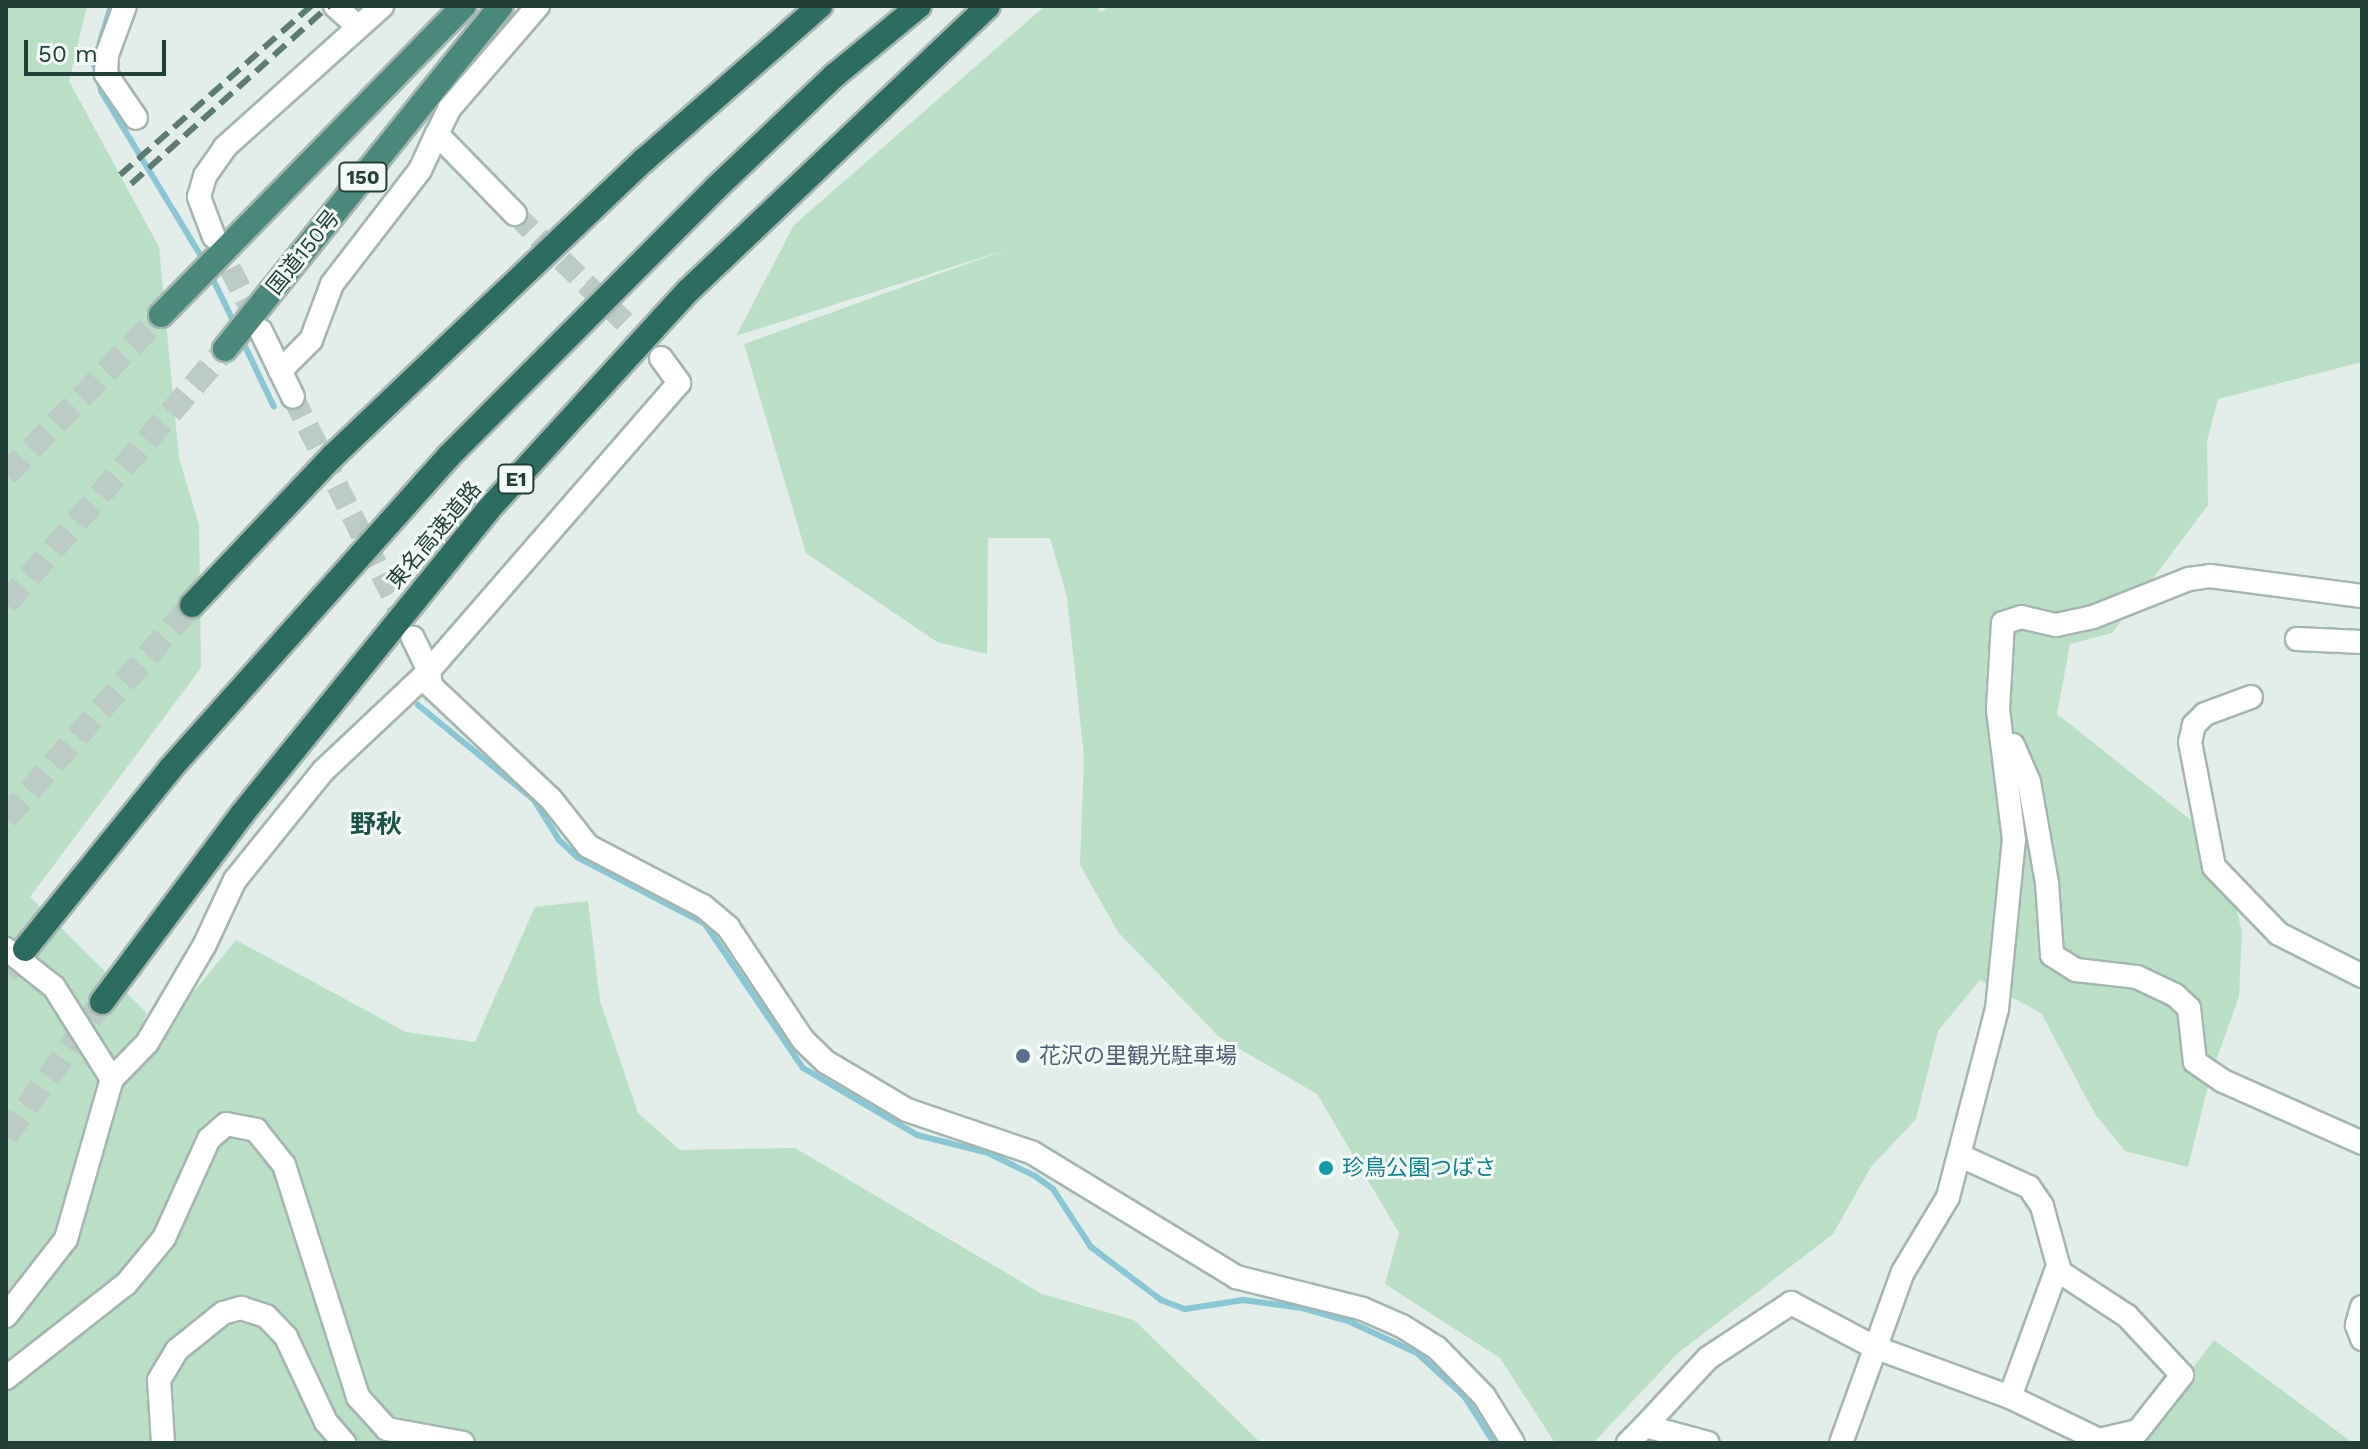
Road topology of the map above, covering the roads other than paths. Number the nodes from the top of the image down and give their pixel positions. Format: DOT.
graph roads {
  1 [pos="125,6"];
  2 [pos="335,6"];
  3 [pos="382,6"];
  4 [pos="464,6"];
  5 [pos="501,6"];
  6 [pos="538,6"];
  7 [pos="820,6"];
  8 [pos="919,6"];
  9 [pos="988,6"];
  10 [pos="358,27"];
  11 [pos="136,118"];
  12 [pos="437,134"];
  13 [pos="515,214"];
  14 [pos="214,237"];
  15 [pos="161,315"];
  16 [pos="261,331"];
  17 [pos="225,349"];
  18 [pos="661,358"];
  19 [pos="280,371"];
  20 [pos="293,397"];
  21 [pos="2362,596"];
  22 [pos="192,605"];
  23 [pos="413,638"];
  24 [pos="2297,639"];
  25 [pos="2362,642"];
  26 [pos="429,671"];
  27 [pos="2251,697"];
  28 [pos="1998,709"];
  29 [pos="15,949"];
  30 [pos="2362,976"];
  31 [pos="102,1002"];
  32 [pos="112,1079"];
  33 [pos="2362,1143"];
  34 [pos="1961,1156"];
  35 [pos="2058,1266"];
  36 [pos="2362,1307"];
  37 [pos="6,1316"];
  38 [pos="2362,1339"];
  39 [pos="1874,1347"];
  40 [pos="6,1378"];
  41 [pos="2010,1397"];
  42 [pos="1645,1426"];
  43 [pos="163,1443"];
  44 [pos="344,1443"];
  45 [pos="463,1443"];
  46 [pos="1513,1443"];
  47 [pos="1628,1443"];
  48 [pos="1708,1443"];
  49 [pos="1841,1443"];
  1 -- 11 [label="street"];
  2 -- 10 [label="street"];
  3 -- 10 [label="street"];
  4 -- 15 [label="highway, 150"];
  5 -- 17 [label="highway, 国道150号 / 150"];
  6 -- 12 [label="street"];
  7 -- 22 [label="highway"];
  8 -- 29 [label="highway, 東名高速道路"];
  9 -- 31 [label="highway, 東名高速道路 / E1"];
  10 -- 14 [label="street"];
  12 -- 13 [label="street"];
  12 -- 19 [label="street"];
  16 -- 19 [label="street"];
  18 -- 26 [label="street"];
  19 -- 20 [label="street"];
  21 -- 28 [label="street"];
  23 -- 26 [label="street"];
  24 -- 25 [label="street"];
  26 -- 32 [label="street"];
  26 -- 46 [label="street"];
  27 -- 30 [label="street"];
  28 -- 33 [label="street"];
  28 -- 34 [label="street"];
  29 -- 32 [label="street"];
  32 -- 37 [label="street"];
  34 -- 35 [label="street"];
  34 -- 39 [label="street"];
  35 -- 41 [label="street"];
  35 -- 41 [label="street"];
  36 -- 38 [label="street"];
  39 -- 41 [label="street"];
  39 -- 42 [label="street"];
  39 -- 49 [label="street"];
  40 -- 45 [label="street"];
  42 -- 47 [label="street"];
  42 -- 48 [label="street"];
  43 -- 44 [label="street"];
}
